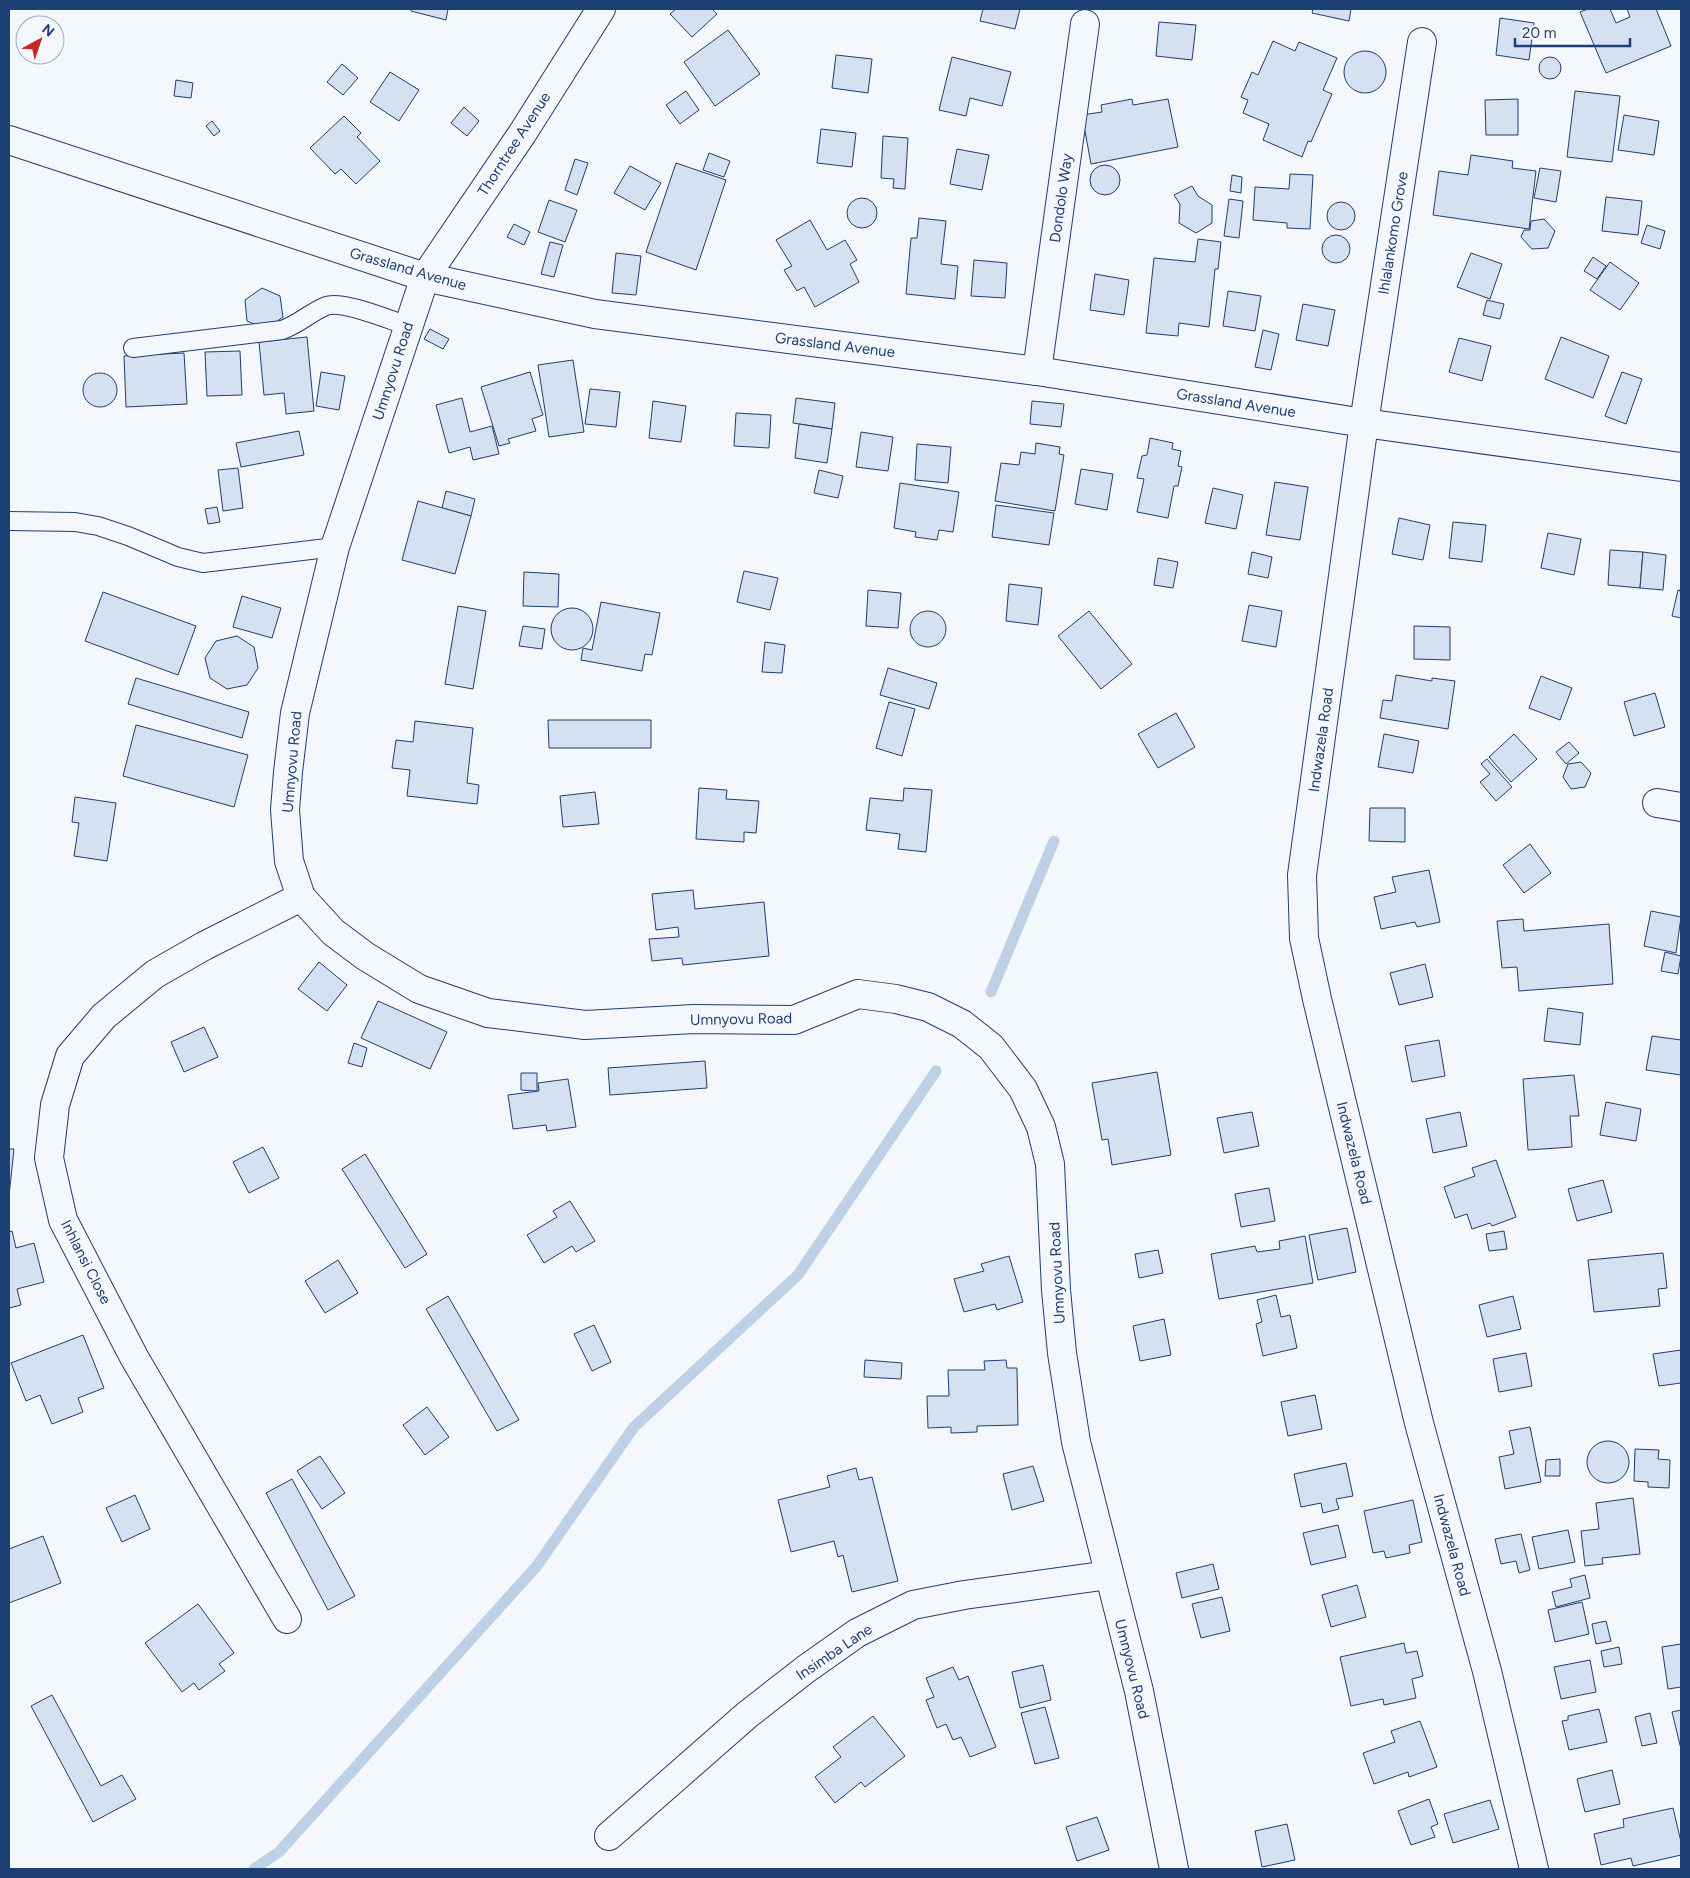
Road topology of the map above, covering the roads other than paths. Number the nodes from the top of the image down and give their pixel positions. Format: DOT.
graph roads {
  1 [pos="601,9"];
  2 [pos="1085,24"];
  3 [pos="1422,42"];
  4 [pos="9,140"];
  5 [pos="425,277"];
  6 [pos="408,326"];
  7 [pos="133,348"];
  8 [pos="1037,371"];
  9 [pos="1364,423"];
  10 [pos="1681,467"];
  11 [pos="9,521"];
  12 [pos="335,547"];
  13 [pos="301,897"];
  14 [pos="1109,1576"];
  15 [pos="287,1619"];
  16 [pos="609,1836"];
  17 [pos="1174,1869"];
  18 [pos="1534,1869"];
  1 -- 5 [label="street, Thorntree Avenue"];
  2 -- 8 [label="street, Dondolo Way"];
  3 -- 9 [label="street, Ihlalankomo Grove"];
  4 -- 5 [label="street, Grassland Avenue"];
  5 -- 6 [label="street, Umnyovu Road"];
  5 -- 8 [label="street, Grassland Avenue"];
  6 -- 7 [label="lane"];
  6 -- 12 [label="street, Umnyovu Road"];
  8 -- 9 [label="street, Grassland Avenue"];
  9 -- 10 [label="street, Grassland Avenue"];
  9 -- 18 [label="street, Indwazela Road"];
  11 -- 12 [label="lane"];
  12 -- 13 [label="street, Umnyovu Road"];
  13 -- 14 [label="street, Umnyovu Road"];
  13 -- 15 [label="street, Inhlansi Close"];
  14 -- 16 [label="street, Insimba Lane"];
  14 -- 17 [label="street, Umnyovu Road"];
}
